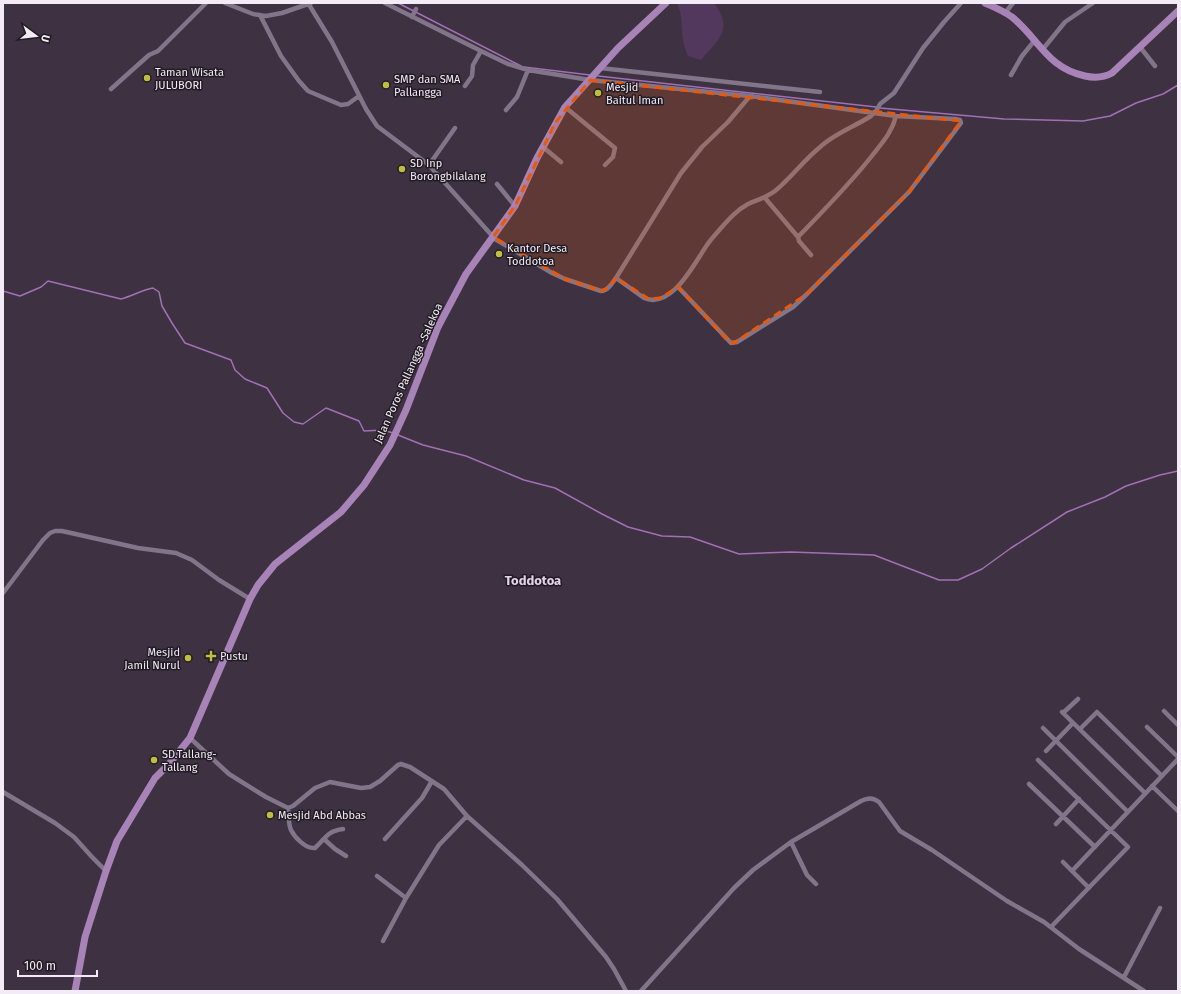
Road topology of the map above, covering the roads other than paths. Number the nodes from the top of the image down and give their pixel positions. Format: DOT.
graph roads {
  1 [pos="206,3"];
  2 [pos="225,3"];
  3 [pos="385,3"];
  4 [pos="666,3"];
  5 [pos="961,3"];
  6 [pos="985,3"];
  7 [pos="1013,3"];
  8 [pos="1093,3"];
  9 [pos="309,4"];
  10 [pos="1178,11"];
  11 [pos="1005,13"];
  12 [pos="260,16"];
  13 [pos="1035,40"];
  14 [pos="1140,47"];
  15 [pos="1043,50"];
  16 [pos="480,51"];
  17 [pos="1155,66"];
  18 [pos="528,70"];
  19 [pos="594,74"];
  20 [pos="1011,75"];
  21 [pos="465,86"];
  22 [pos="111,89"];
  23 [pos="820,92"];
  24 [pos="359,96"];
  25 [pos="750,96"];
  26 [pos="565,107"];
  27 [pos="877,109"];
  28 [pos="506,110"];
  29 [pos="896,116"];
  30 [pos="455,128"];
  31 [pos="543,146"];
  32 [pos="561,162"];
  33 [pos="429,165"];
  34 [pos="605,165"];
  35 [pos="497,184"];
  36 [pos="765,198"];
  37 [pos="515,206"];
  38 [pos="493,237"];
  39 [pos="798,237"];
  40 [pos="811,255"];
  41 [pos="616,278"];
  42 [pos="678,287"];
  43 [pos="3,593"];
  44 [pos="250,598"];
  45 [pos="1078,698"];
  46 [pos="1164,711"];
  47 [pos="1073,723"];
  48 [pos="1178,725"];
  49 [pos="1147,727"];
  50 [pos="1043,728"];
  51 [pos="1080,730"];
  52 [pos="190,738"];
  53 [pos="1056,741"];
  54 [pos="1046,751"];
  55 [pos="1178,758"];
  56 [pos="1038,760"];
  57 [pos="1162,776"];
  58 [pos="432,781"];
  59 [pos="1029,784"];
  60 [pos="1152,786"];
  61 [pos="3,792"];
  62 [pos="1145,794"];
  63 [pos="1079,799"];
  64 [pos="288,808"];
  65 [pos="1178,811"];
  66 [pos="1128,812"];
  67 [pos="467,816"];
  68 [pos="1063,816"];
  69 [pos="1056,824"];
  70 [pos="343,829"];
  71 [pos="1111,830"];
  72 [pos="324,839"];
  73 [pos="386,839"];
  74 [pos="791,842"];
  75 [pos="1095,847"];
  76 [pos="346,856"];
  77 [pos="1063,862"];
  78 [pos="106,871"];
  79 [pos="1072,871"];
  80 [pos="377,876"];
  81 [pos="816,884"];
  82 [pos="1089,888"];
  83 [pos="406,898"];
  84 [pos="1160,908"];
  85 [pos="1051,927"];
  86 [pos="383,941"];
  87 [pos="1124,977"];
  88 [pos="75,991"];
  89 [pos="626,991"];
  90 [pos="641,991"];
  91 [pos="1144,991"];
  1 -- 22 [label="street"];
  2 -- 12 [label="street"];
  3 -- 16 [label="street"];
  4 -- 19 [label="main road, Jalan Poros Pallangga -Salekoa"];
  5 -- 27 [label="street"];
  6 -- 11 [label="main road"];
  7 -- 11 [label="street"];
  8 -- 15 [label="street"];
  9 -- 12 [label="street"];
  9 -- 24 [label="street"];
  10 -- 14 [label="main road"];
  11 -- 13 [label="main road"];
  12 -- 24 [label="street"];
  13 -- 15 [label="main road"];
  13 -- 20 [label="street"];
  14 -- 15 [label="main road"];
  14 -- 17 [label="street"];
  16 -- 18 [label="street"];
  16 -- 21 [label="street"];
  18 -- 19 [label="street"];
  18 -- 28 [label="street"];
  19 -- 23 [label="street"];
  19 -- 25 [label="street"];
  19 -- 26 [label="main road, Jalan Poros Pallangga -Salekoa"];
  24 -- 33 [label="street"];
  25 -- 27 [label="street"];
  25 -- 41 [label="street"];
  26 -- 31 [label="main road, Jalan Poros Pallangga -Salekoa"];
  26 -- 34 [label="street"];
  27 -- 29 [label="street"];
  27 -- 36 [label="street"];
  29 -- 39 [label="street"];
  29 -- 42 [label="street"];
  30 -- 33 [label="street"];
  31 -- 32 [label="street"];
  31 -- 37 [label="main road, Jalan Poros Pallangga -Salekoa"];
  33 -- 38 [label="street"];
  35 -- 37 [label="street"];
  36 -- 39 [label="street"];
  36 -- 42 [label="street"];
  37 -- 38 [label="main road, Jalan Poros Pallangga -Salekoa"];
  38 -- 41 [label="street"];
  38 -- 44 [label="main road, Jalan Poros Pallangga -Salekoa"];
  39 -- 40 [label="street"];
  41 -- 42 [label="street"];
  43 -- 44 [label="street"];
  44 -- 52 [label="main road, Jalan Poros Pallangga -Salekoa"];
  45 -- 47 [label="street"];
  46 -- 48 [label="street"];
  47 -- 51 [label="street"];
  47 -- 53 [label="street"];
  49 -- 55 [label="street"];
  50 -- 53 [label="street"];
  51 -- 57 [label="street"];
  51 -- 62 [label="street"];
  52 -- 64 [label="street"];
  52 -- 78 [label="main road, Jalan Poros Pallangga -Salekoa"];
  53 -- 54 [label="street"];
  53 -- 66 [label="street"];
  55 -- 57 [label="street"];
  56 -- 63 [label="street"];
  57 -- 60 [label="street"];
  58 -- 64 [label="street"];
  58 -- 67 [label="street"];
  58 -- 73 [label="street"];
  59 -- 68 [label="street"];
  60 -- 62 [label="street"];
  60 -- 65 [label="street"];
  61 -- 78 [label="street"];
  62 -- 66 [label="street"];
  63 -- 68 [label="street"];
  63 -- 71 [label="street"];
  64 -- 72 [label="street"];
  66 -- 71 [label="street"];
  67 -- 83 [label="street"];
  67 -- 89 [label="street"];
  68 -- 69 [label="street"];
  68 -- 75 [label="street"];
  70 -- 72 [label="street"];
  71 -- 75 [label="street"];
  71 -- 82 [label="street"];
  72 -- 76 [label="street"];
  74 -- 81 [label="street"];
  74 -- 85 [label="street"];
  74 -- 90 [label="street"];
  75 -- 79 [label="street"];
  77 -- 79 [label="street"];
  78 -- 88 [label="main road, Jalan Poros Pallangga -Salekoa"];
  79 -- 82 [label="street"];
  80 -- 83 [label="street"];
  82 -- 85 [label="street"];
  83 -- 86 [label="street"];
  84 -- 87 [label="street"];
  85 -- 87 [label="street"];
  87 -- 91 [label="street"];
}
